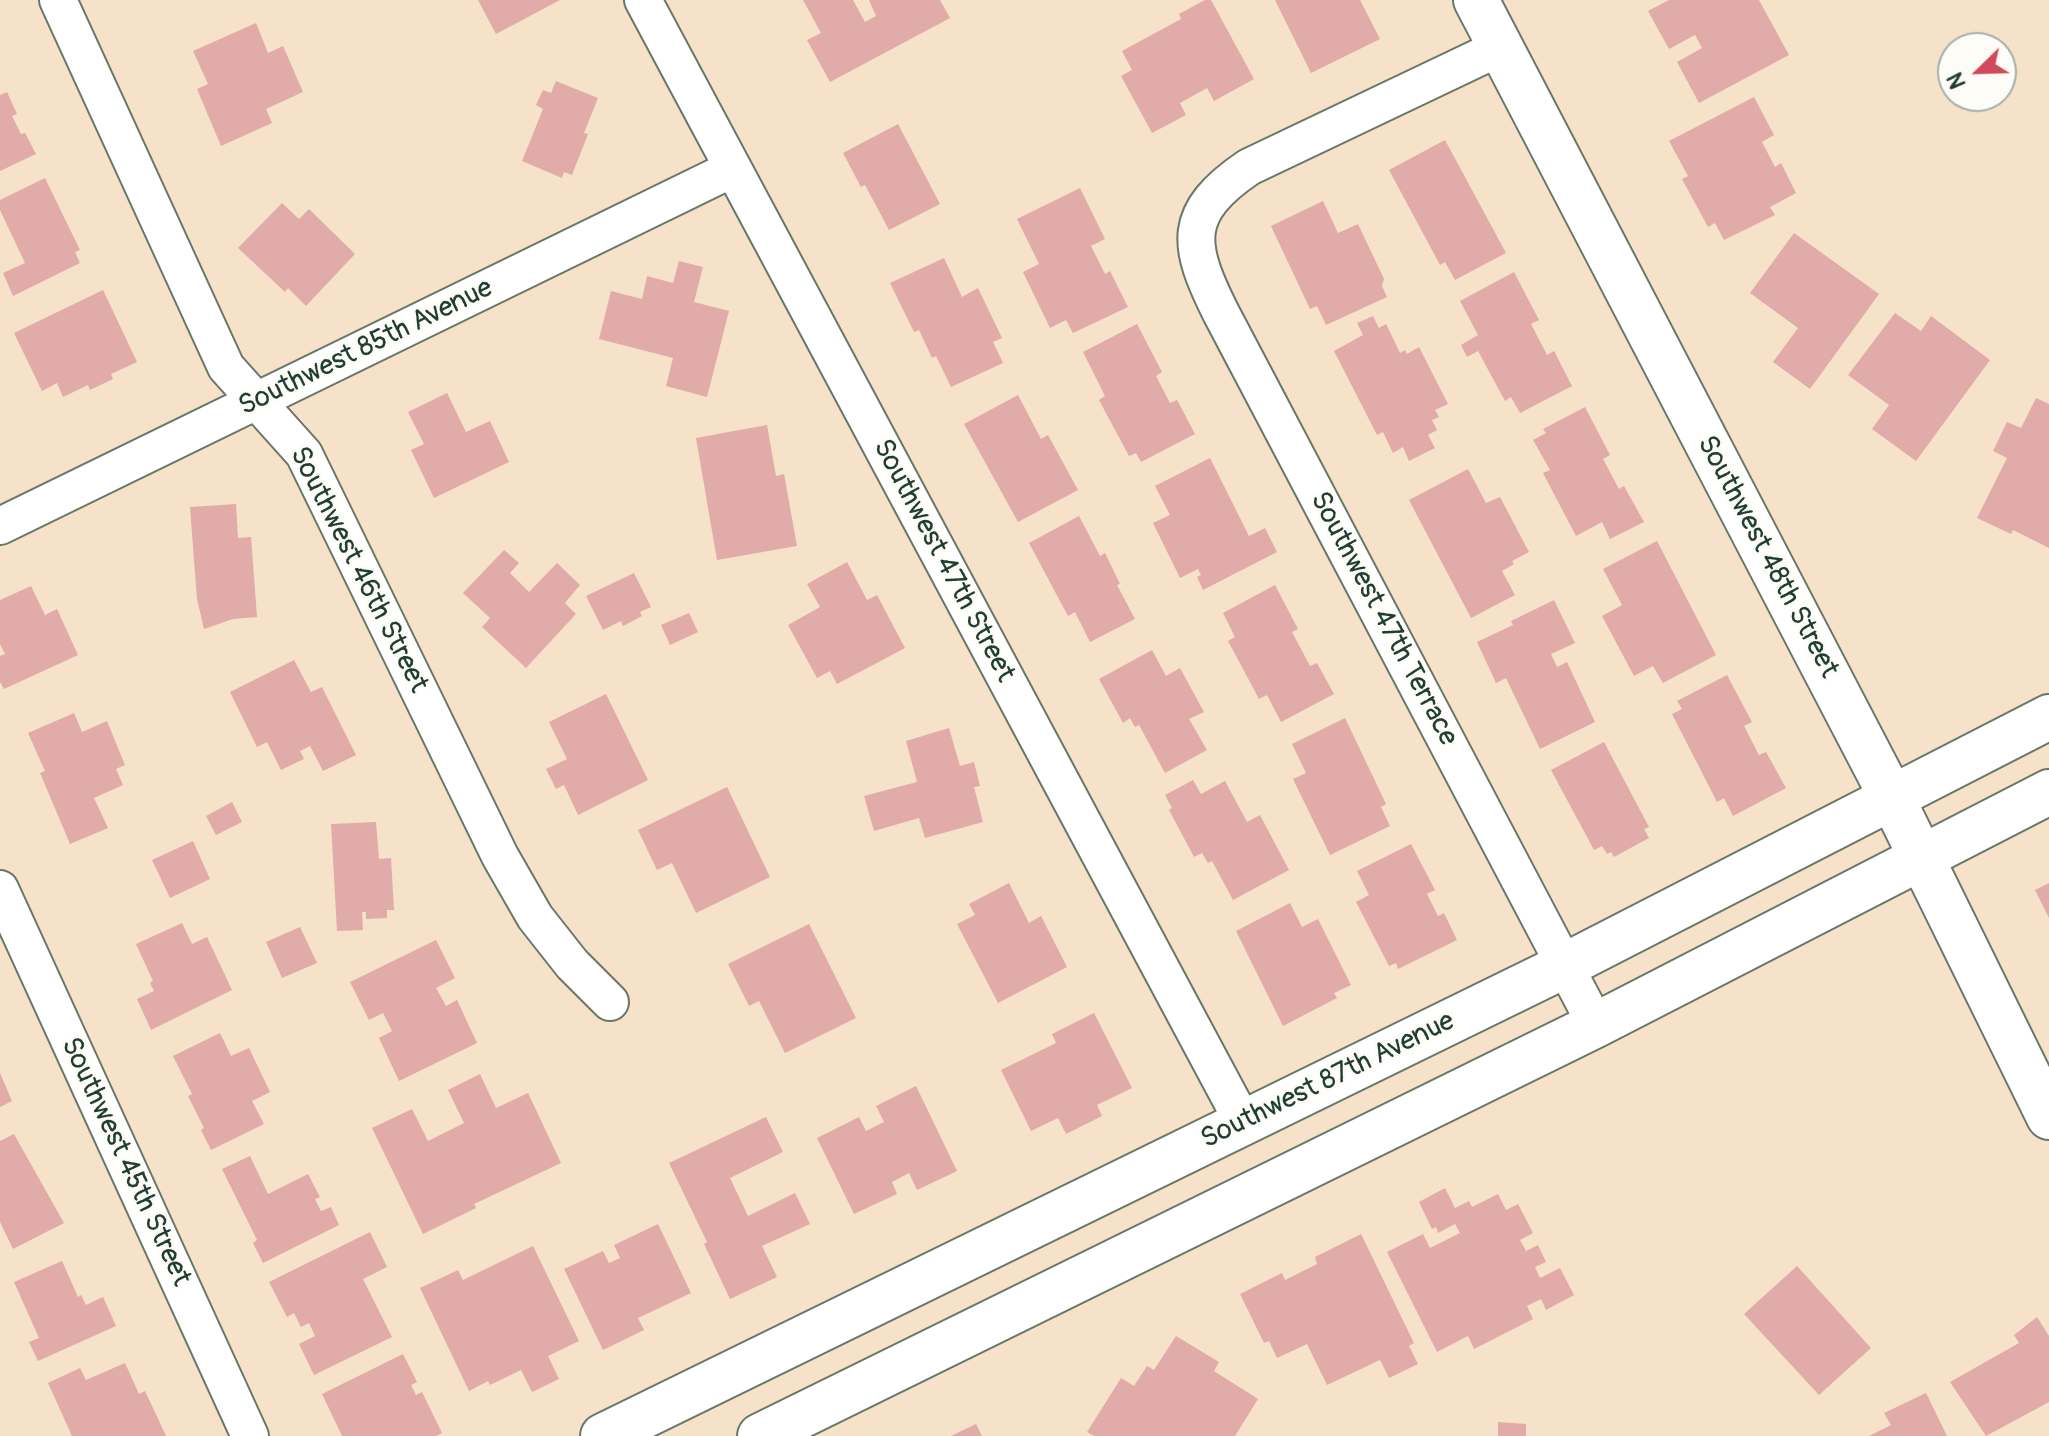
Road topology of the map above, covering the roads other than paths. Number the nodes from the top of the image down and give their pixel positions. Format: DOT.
graph roads {
  1 [pos="58,0"];
  2 [pos="643,0"];
  3 [pos="1476,0"];
  4 [pos="1501,47"];
  5 [pos="732,169"];
  6 [pos="258,401"];
  7 [pos="0,526"];
  8 [pos="2049,717"];
  9 [pos="2049,792"];
  10 [pos="1892,798"];
  11 [pos="1921,857"];
  12 [pos="0,889"];
  13 [pos="1566,965"];
  14 [pos="610,1002"];
  15 [pos="1596,1025"];
  16 [pos="2049,1117"];
  17 [pos="1243,1122"];
  18 [pos="1273,1186"];
  19 [pos="250,1436"];
  20 [pos="603,1436"];
  21 [pos="760,1436"];
  1 -- 6 [label="street, Southwest 46th Street"];
  2 -- 5 [label="street, Southwest 47th Street"];
  3 -- 4 [label="main road, Southwest 48th Street"];
  4 -- 10 [label="main road, Southwest 48th Street"];
  4 -- 13 [label="street, Southwest 47th Terrace"];
  5 -- 6 [label="street, Southwest 85th Avenue"];
  5 -- 17 [label="street, Southwest 47th Street"];
  6 -- 7 [label="street, Southwest 85th Avenue"];
  6 -- 14 [label="street, Southwest 46th Street"];
  8 -- 10 [label="main road, Southwest 87th Avenue"];
  9 -- 11 [label="main road"];
  10 -- 11 [label="main road, Southwest 48th Street"];
  10 -- 13 [label="main road, Southwest 87th Avenue"];
  11 -- 15 [label="main road"];
  11 -- 16 [label="main road, Southwest 48th Street"];
  12 -- 19 [label="street, Southwest 45th Street"];
  13 -- 15 [label="street, Southwest 47th Terrace"];
  13 -- 17 [label="main road, Southwest 87th Avenue"];
  15 -- 18 [label="main road"];
  17 -- 18 [label="main road"];
  17 -- 20 [label="main road, Southwest 87th Avenue"];
  18 -- 21 [label="main road"];
}
